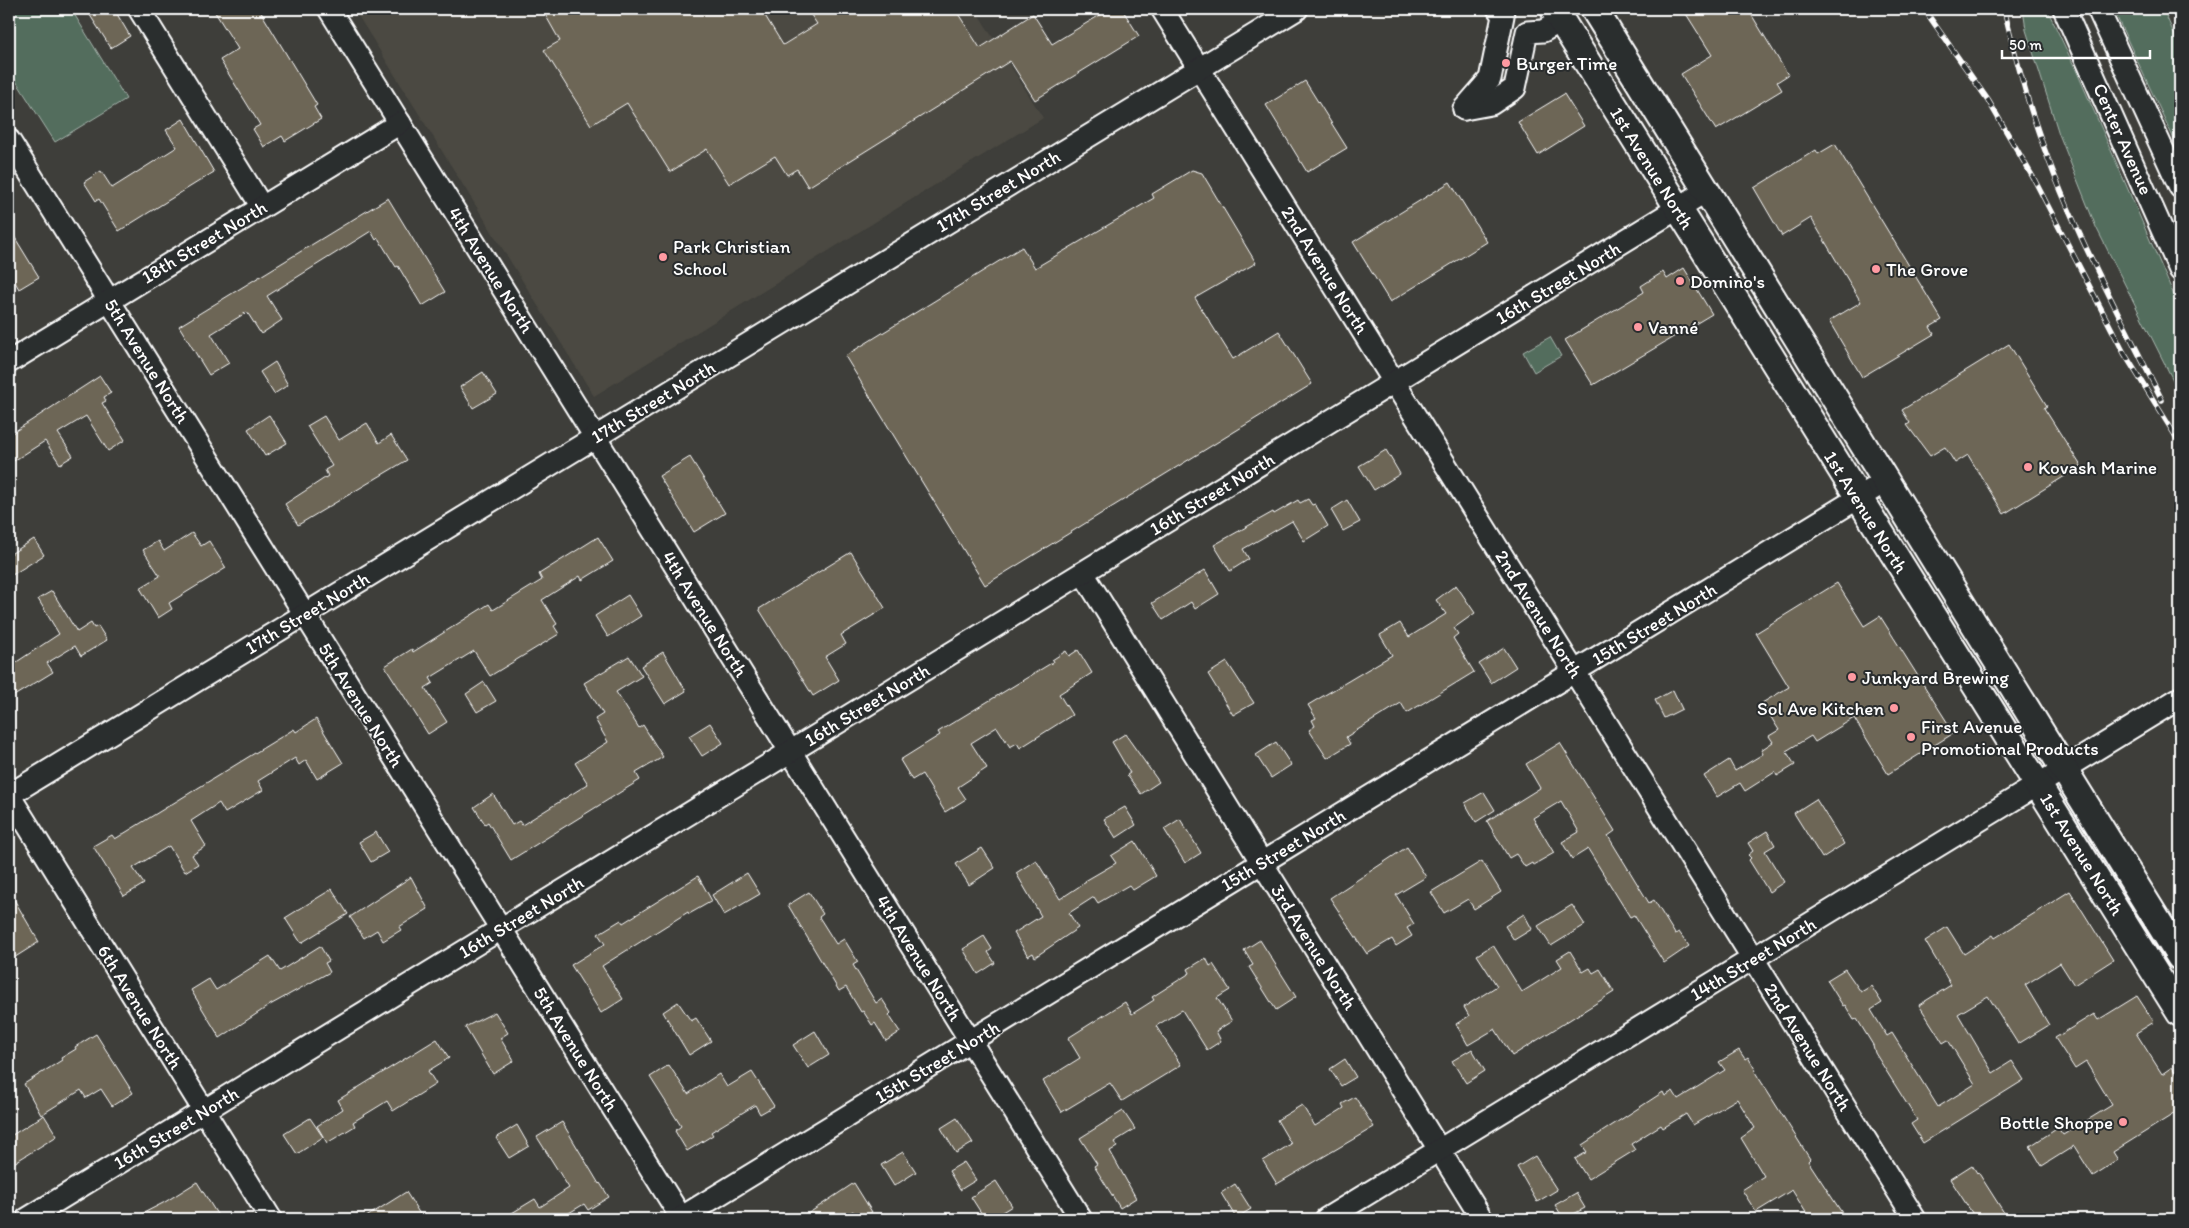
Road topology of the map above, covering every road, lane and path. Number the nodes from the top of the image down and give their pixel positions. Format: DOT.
graph roads {
  1 [pos="139,9"];
  2 [pos="329,9"];
  3 [pos="1162,9"];
  4 [pos="1297,9"];
  5 [pos="1498,9"];
  6 [pos="1594,9"];
  7 [pos="2064,9"];
  8 [pos="2098,9"];
  9 [pos="1557,15"];
  10 [pos="1199,68"];
  11 [pos="400,123"];
  12 [pos="9,140"];
  13 [pos="2180,187"];
  14 [pos="1706,191"];
  15 [pos="262,207"];
  16 [pos="1678,209"];
  17 [pos="2180,270"];
  18 [pos="109,300"];
  19 [pos="9,362"];
  20 [pos="1395,383"];
  21 [pos="595,437"];
  22 [pos="1886,481"];
  23 [pos="1858,499"];
  24 [pos="1083,573"];
  25 [pos="305,615"];
  26 [pos="1574,672"];
  27 [pos="2180,698"];
  28 [pos="791,752"];
  29 [pos="2064,770"];
  30 [pos="2039,785"];
  31 [pos="9,795"];
  32 [pos="1262,863"];
  33 [pos="501,929"];
  34 [pos="2180,957"];
  35 [pos="1753,959"];
  36 [pos="2180,1013"];
  37 [pos="970,1041"];
  38 [pos="204,1111"];
  39 [pos="1439,1150"];
  40 [pos="27,1219"];
  41 [pos="271,1219"];
  42 [pos="681,1219"];
  43 [pos="1081,1219"];
  44 [pos="1326,1219"];
  45 [pos="1482,1219"];
  46 [pos="1915,1219"];
  1 -- 15 [label="street"];
  2 -- 11 [label="street, 4th Avenue North"];
  3 -- 10 [label="street, 2nd Avenue North"];
  4 -- 10 [label="street, 17th Street North"];
  5 -- 9 [label="street"];
  6 -- 14 [label="main road, 1st Avenue North"];
  7 -- 17 [label="street, Center Avenue"];
  8 -- 13 [label="street, Center Avenue"];
  9 -- 16 [label="main road, 1st Avenue North"];
  10 -- 20 [label="street, 2nd Avenue North"];
  10 -- 21 [label="street, 17th Street North"];
  11 -- 15 [label="street, 18th Street North"];
  11 -- 21 [label="street, 4th Avenue North"];
  12 -- 18 [label="street, 5th Avenue North"];
  14 -- 16 [label="street, 16th Street North"];
  14 -- 22 [label="main road, 1st Avenue North"];
  15 -- 18 [label="street, 18th Street North"];
  16 -- 20 [label="street, 16th Street North"];
  16 -- 23 [label="main road, 1st Avenue North"];
  18 -- 19 [label="street, 18th Street North"];
  18 -- 25 [label="street, 5th Avenue North"];
  20 -- 24 [label="street, 16th Street North"];
  20 -- 26 [label="street, 2nd Avenue North"];
  21 -- 25 [label="street, 17th Street North"];
  21 -- 28 [label="street, 4th Avenue North"];
  22 -- 23 [label="street, 15th Street North"];
  22 -- 29 [label="main road, 1st Avenue North"];
  23 -- 26 [label="street, 15th Street North"];
  23 -- 30 [label="main road, 1st Avenue North"];
  24 -- 28 [label="street, 16th Street North"];
  24 -- 32 [label="street, 3rd Avenue North"];
  25 -- 31 [label="street, 17th Street North"];
  25 -- 33 [label="street, 5th Avenue North"];
  26 -- 32 [label="street, 15th Street North"];
  26 -- 35 [label="street, 2nd Avenue North"];
  27 -- 29 [label="street, 14th Street North"];
  28 -- 33 [label="street, 16th Street North"];
  28 -- 37 [label="street, 4th Avenue North"];
  29 -- 30 [label="street, 14th Street North"];
  29 -- 34 [label="main road, 1st Avenue North"];
  30 -- 35 [label="street, 14th Street North"];
  30 -- 36 [label="main road, 1st Avenue North"];
  31 -- 38 [label="street, 6th Avenue North"];
  32 -- 37 [label="street, 15th Street North"];
  32 -- 39 [label="street, 3rd Avenue North"];
  33 -- 38 [label="street, 16th Street North"];
  33 -- 42 [label="street, 5th Avenue North"];
  35 -- 39 [label="street, 14th Street North"];
  35 -- 46 [label="street, 2nd Avenue North"];
  37 -- 42 [label="street, 15th Street North"];
  37 -- 43 [label="street, 4th Avenue North"];
  38 -- 40 [label="street, 16th Street North"];
  38 -- 41 [label="street, 6th Avenue North"];
  39 -- 44 [label="street, 14th Street North"];
  39 -- 45 [label="street, 3rd Avenue North"];
}
